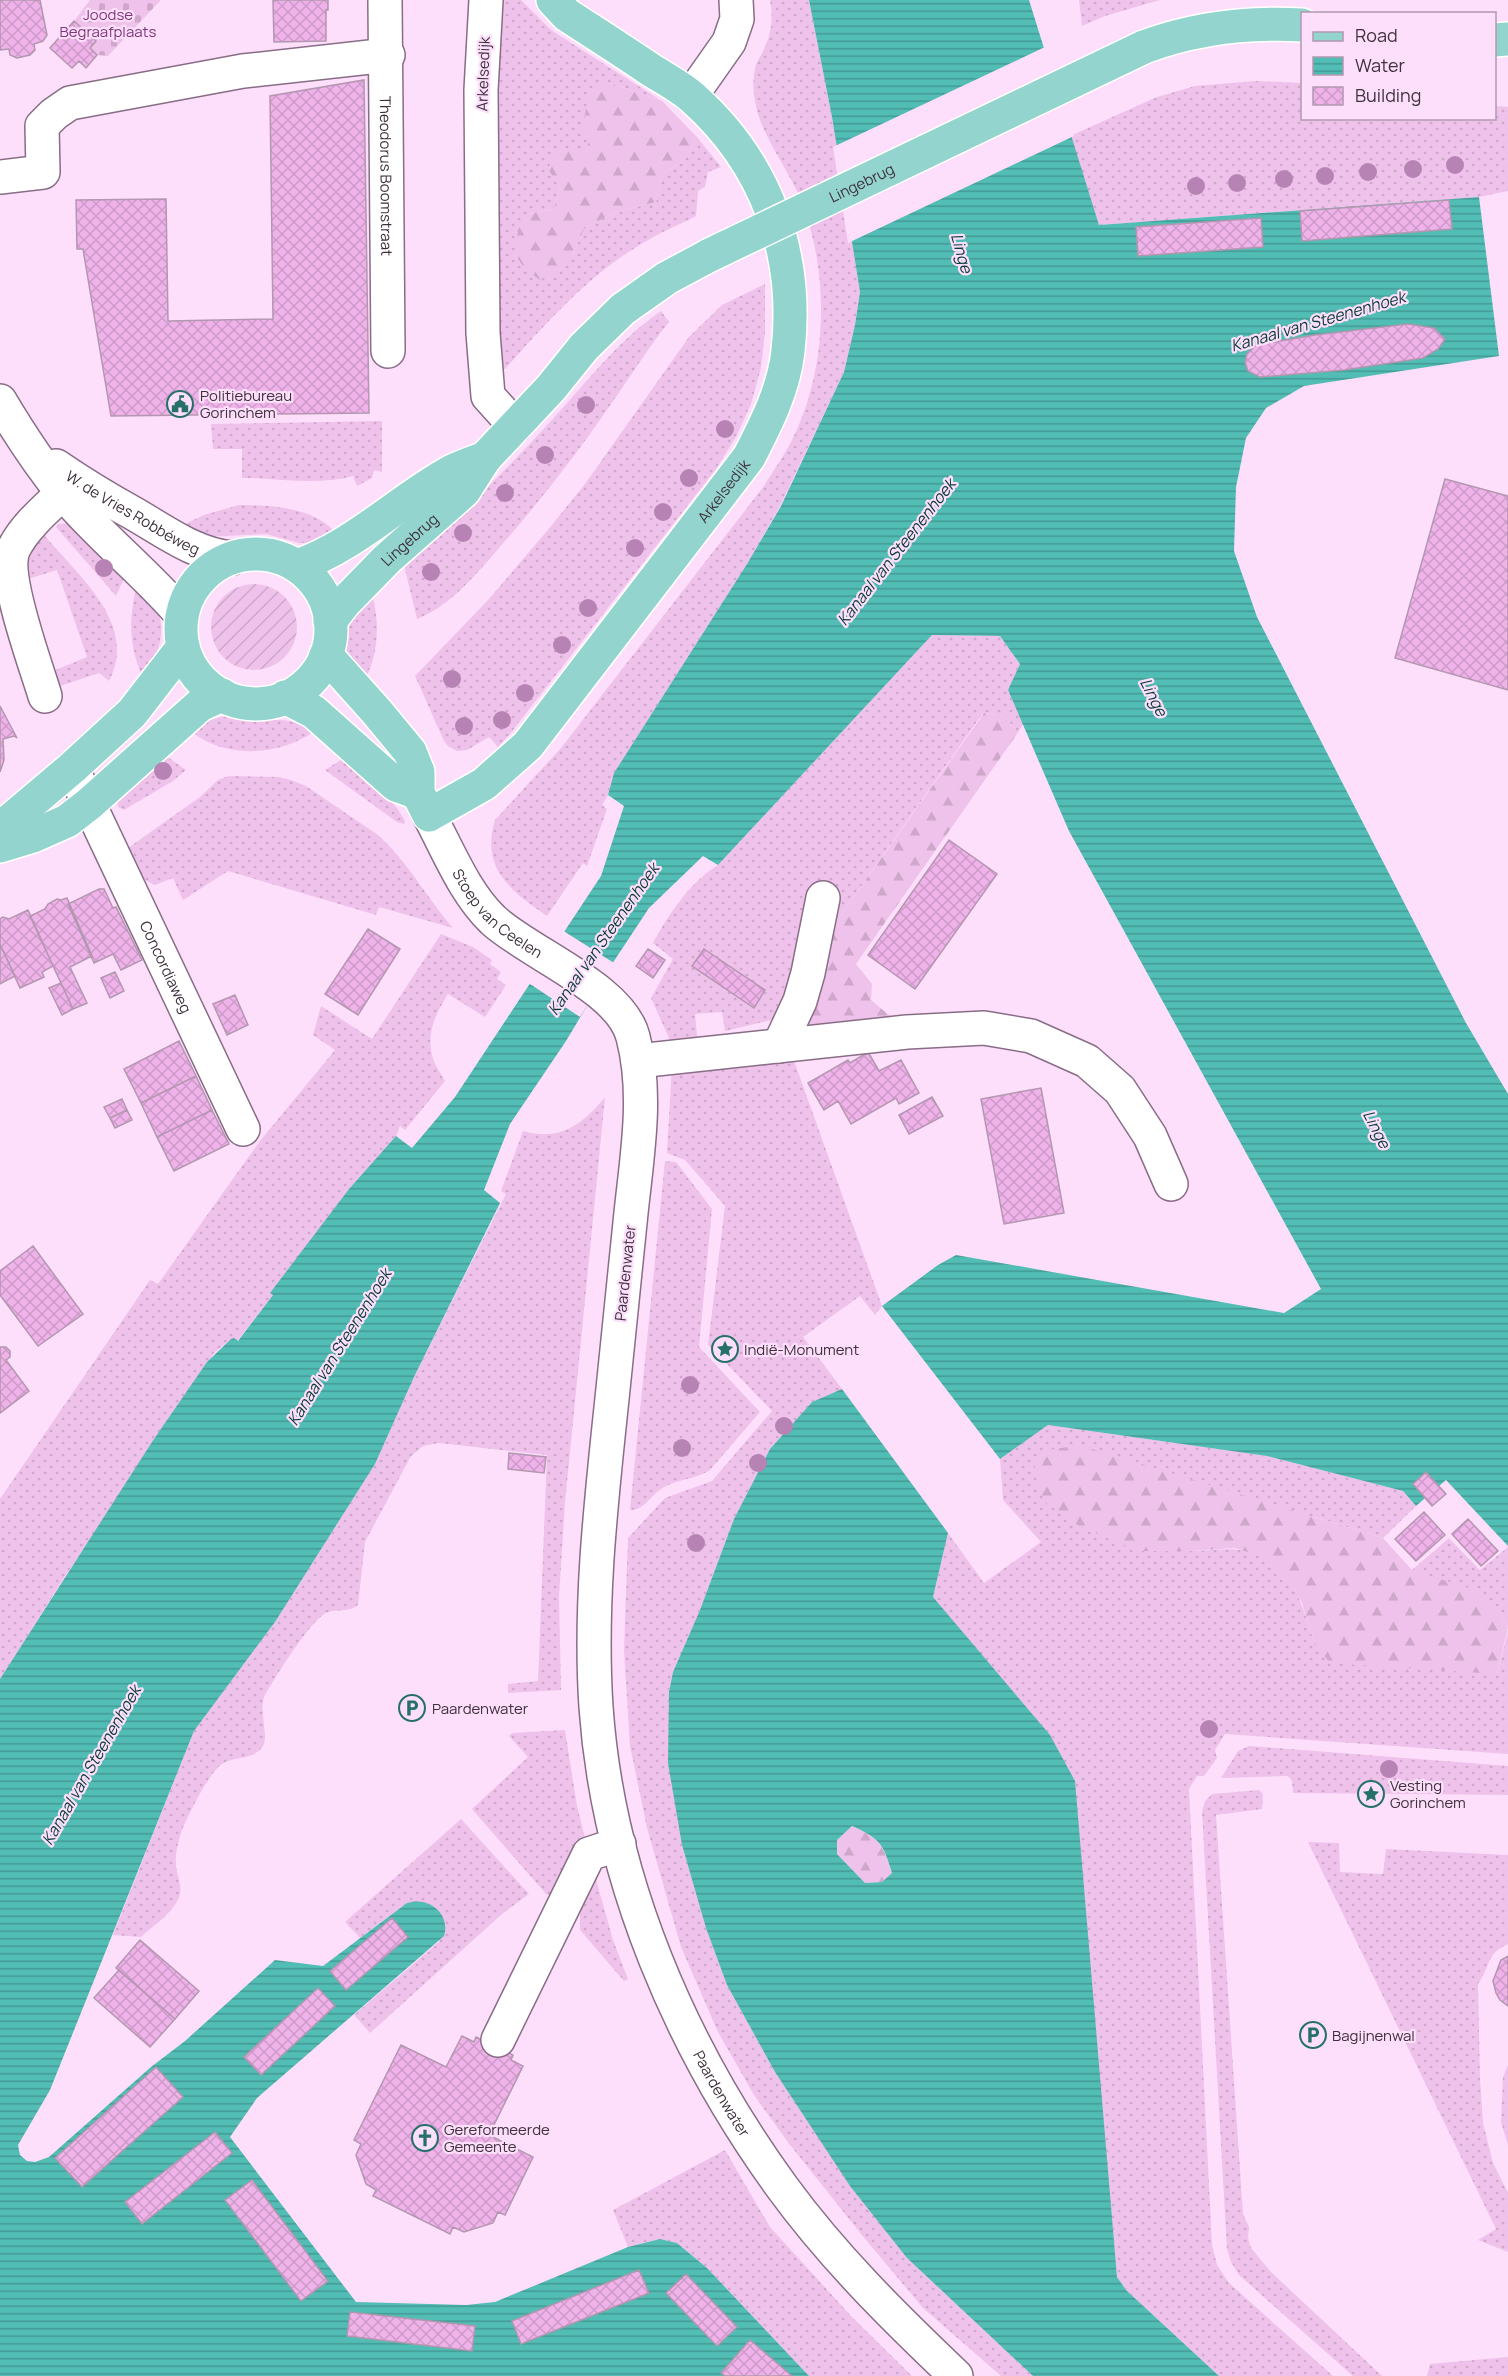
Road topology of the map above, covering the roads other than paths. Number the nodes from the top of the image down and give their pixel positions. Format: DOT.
graph roads {
  1 [pos="386,0"];
  2 [pos="486,0"];
  3 [pos="553,0"];
  4 [pos="736,0"];
  5 [pos="1301,25"];
  6 [pos="387,55"];
  7 [pos="691,96"];
  8 [pos="0,177"];
  9 [pos="388,351"];
  10 [pos="5,422"];
  11 [pos="515,426"];
  12 [pos="485,458"];
  13 [pos="70,486"];
  14 [pos="232,558"];
  15 [pos="297,566"];
  16 [pos="330,621"];
  17 [pos="183,631"];
  18 [pos="326,655"];
  19 [pos="222,695"];
  20 [pos="45,696"];
  21 [pos="285,698"];
  22 [pos="72,768"];
  23 [pos="89,804"];
  24 [pos="423,804"];
  25 [pos="0,829"];
  26 [pos="0,846"];
  27 [pos="823,898"];
  28 [pos="604,997"];
  29 [pos="779,1046"];
  30 [pos="638,1061"];
  31 [pos="243,1129"];
  32 [pos="1171,1184"];
  33 [pos="619,1844"];
  34 [pos="498,2040"];
  35 [pos="956,2376"];
  1 -- 6 [label="street, Theodorus Boomstraat"];
  2 -- 11 [label="street, Arkelsedijk"];
  3 -- 7 [label="main road, Arkelsedijk"];
  4 -- 7 [label="street"];
  5 -- 11 [label="main road, Lingebrug, bridge"];
  6 -- 8 [label="street"];
  6 -- 9 [label="street, Theodorus Boomstraat"];
  7 -- 24 [label="main road, Arkelsedijk"];
  10 -- 13 [label="street, W. de Vries Robbéweg"];
  10 -- 13 [label="street, W. de Vries Robbéweg"];
  11 -- 12 [label="main road, Lingebrug"];
  12 -- 15 [label="main road, Lingebrug"];
  12 -- 16 [label="main road, Lingebrug"];
  13 -- 14 [label="street, W. de Vries Robbéweg"];
  13 -- 17 [label="street, W. de Vries Robbéweg"];
  13 -- 20 [label="street"];
  14 -- 15 [label="main road"];
  14 -- 17 [label="main road"];
  15 -- 16 [label="main road"];
  16 -- 18 [label="main road"];
  17 -- 19 [label="main road"];
  17 -- 22 [label="main road"];
  18 -- 21 [label="main road"];
  18 -- 24 [label="main road, Stoep van Ceelen"];
  19 -- 21 [label="main road"];
  19 -- 23 [label="main road"];
  21 -- 24 [label="main road"];
  22 -- 23 [label="street, Concordiaweg"];
  22 -- 25 [label="main road"];
  23 -- 26 [label="main road"];
  23 -- 31 [label="street, Concordiaweg"];
  24 -- 28 [label="street, Stoep van Ceelen"];
  27 -- 29 [label="street"];
  28 -- 30 [label="street, Paardenwater"];
  29 -- 30 [label="street"];
  29 -- 32 [label="street"];
  30 -- 33 [label="street, Paardenwater"];
  33 -- 34 [label="street"];
  33 -- 35 [label="street, Paardenwater"];
}
